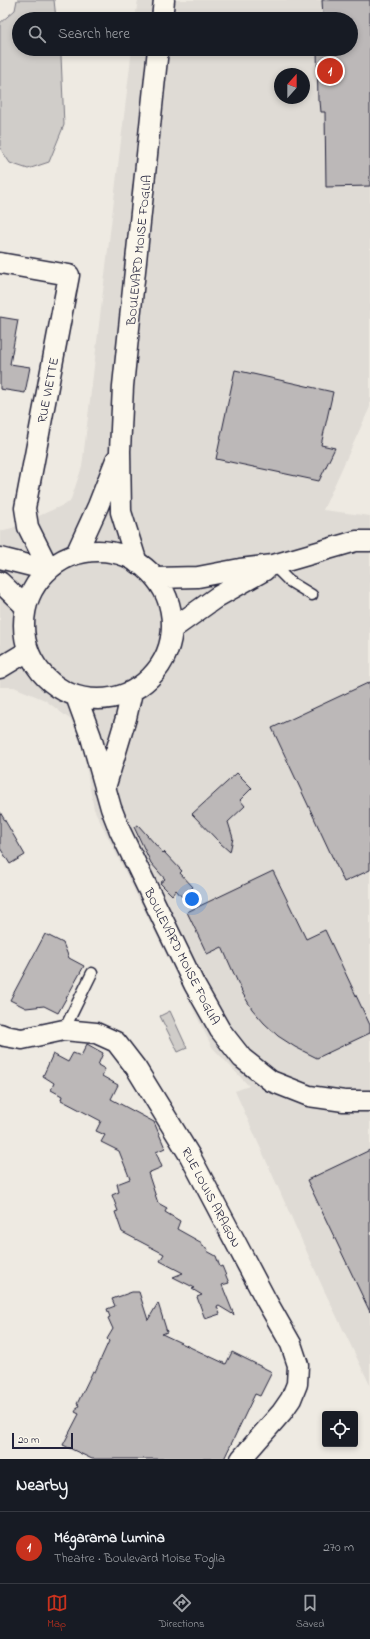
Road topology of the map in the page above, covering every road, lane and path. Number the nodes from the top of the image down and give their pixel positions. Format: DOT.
graph roads {
  1 [pos="164,0"];
  2 [pos="163,12"];
  3 [pos="157,56"];
  4 [pos="0,263"];
  5 [pos="120,451"];
  6 [pos="370,540"];
  7 [pos="76,554"];
  8 [pos="0,558"];
  9 [pos="137,563"];
  10 [pos="273,565"];
  11 [pos="49,569"];
  12 [pos="155,578"];
  13 [pos="0,582"];
  14 [pos="312,595"];
  15 [pos="26,607"];
  16 [pos="172,629"];
  17 [pos="28,651"];
  18 [pos="0,668"];
  19 [pos="132,692"];
  20 [pos="76,696"];
  21 [pos="105,788"];
  22 [pos="92,973"];
  23 [pos="64,1030"];
  24 [pos="0,1034"];
  25 [pos="370,1101"];
  26 [pos="241,1459"];
  1 -- 2 [label="street"];
  3 -- 5 [label="street, BOULEVARD MOISE FOGLIA"];
  4 -- 11 [label="street, RUE VIETTE"];
  5 -- 7 [label="street, BOULEVARD MOISE FOGLIA"];
  5 -- 9 [label="street, BOULEVARD MOISE FOGLIA"];
  6 -- 10 [label="street"];
  7 -- 9 [label="street"];
  7 -- 11 [label="street"];
  8 -- 11 [label="street"];
  9 -- 12 [label="street"];
  10 -- 12 [label="street"];
  10 -- 14 [label="lane"];
  10 -- 16 [label="street"];
  11 -- 15 [label="street"];
  12 -- 16 [label="street"];
  13 -- 15 [label="street"];
  15 -- 17 [label="street"];
  16 -- 19 [label="street"];
  17 -- 18 [label="street"];
  17 -- 20 [label="street"];
  19 -- 20 [label="street"];
  19 -- 21 [label="street"];
  20 -- 21 [label="street, BOULEVARD MOISE FOGLIA"];
  21 -- 25 [label="street, BOULEVARD MOISE FOGLIA"];
  22 -- 23 [label="lane"];
  23 -- 24 [label="street, RUE LOUIS ARAGON"];
  23 -- 26 [label="street, RUE LOUIS ARAGON"];
}
